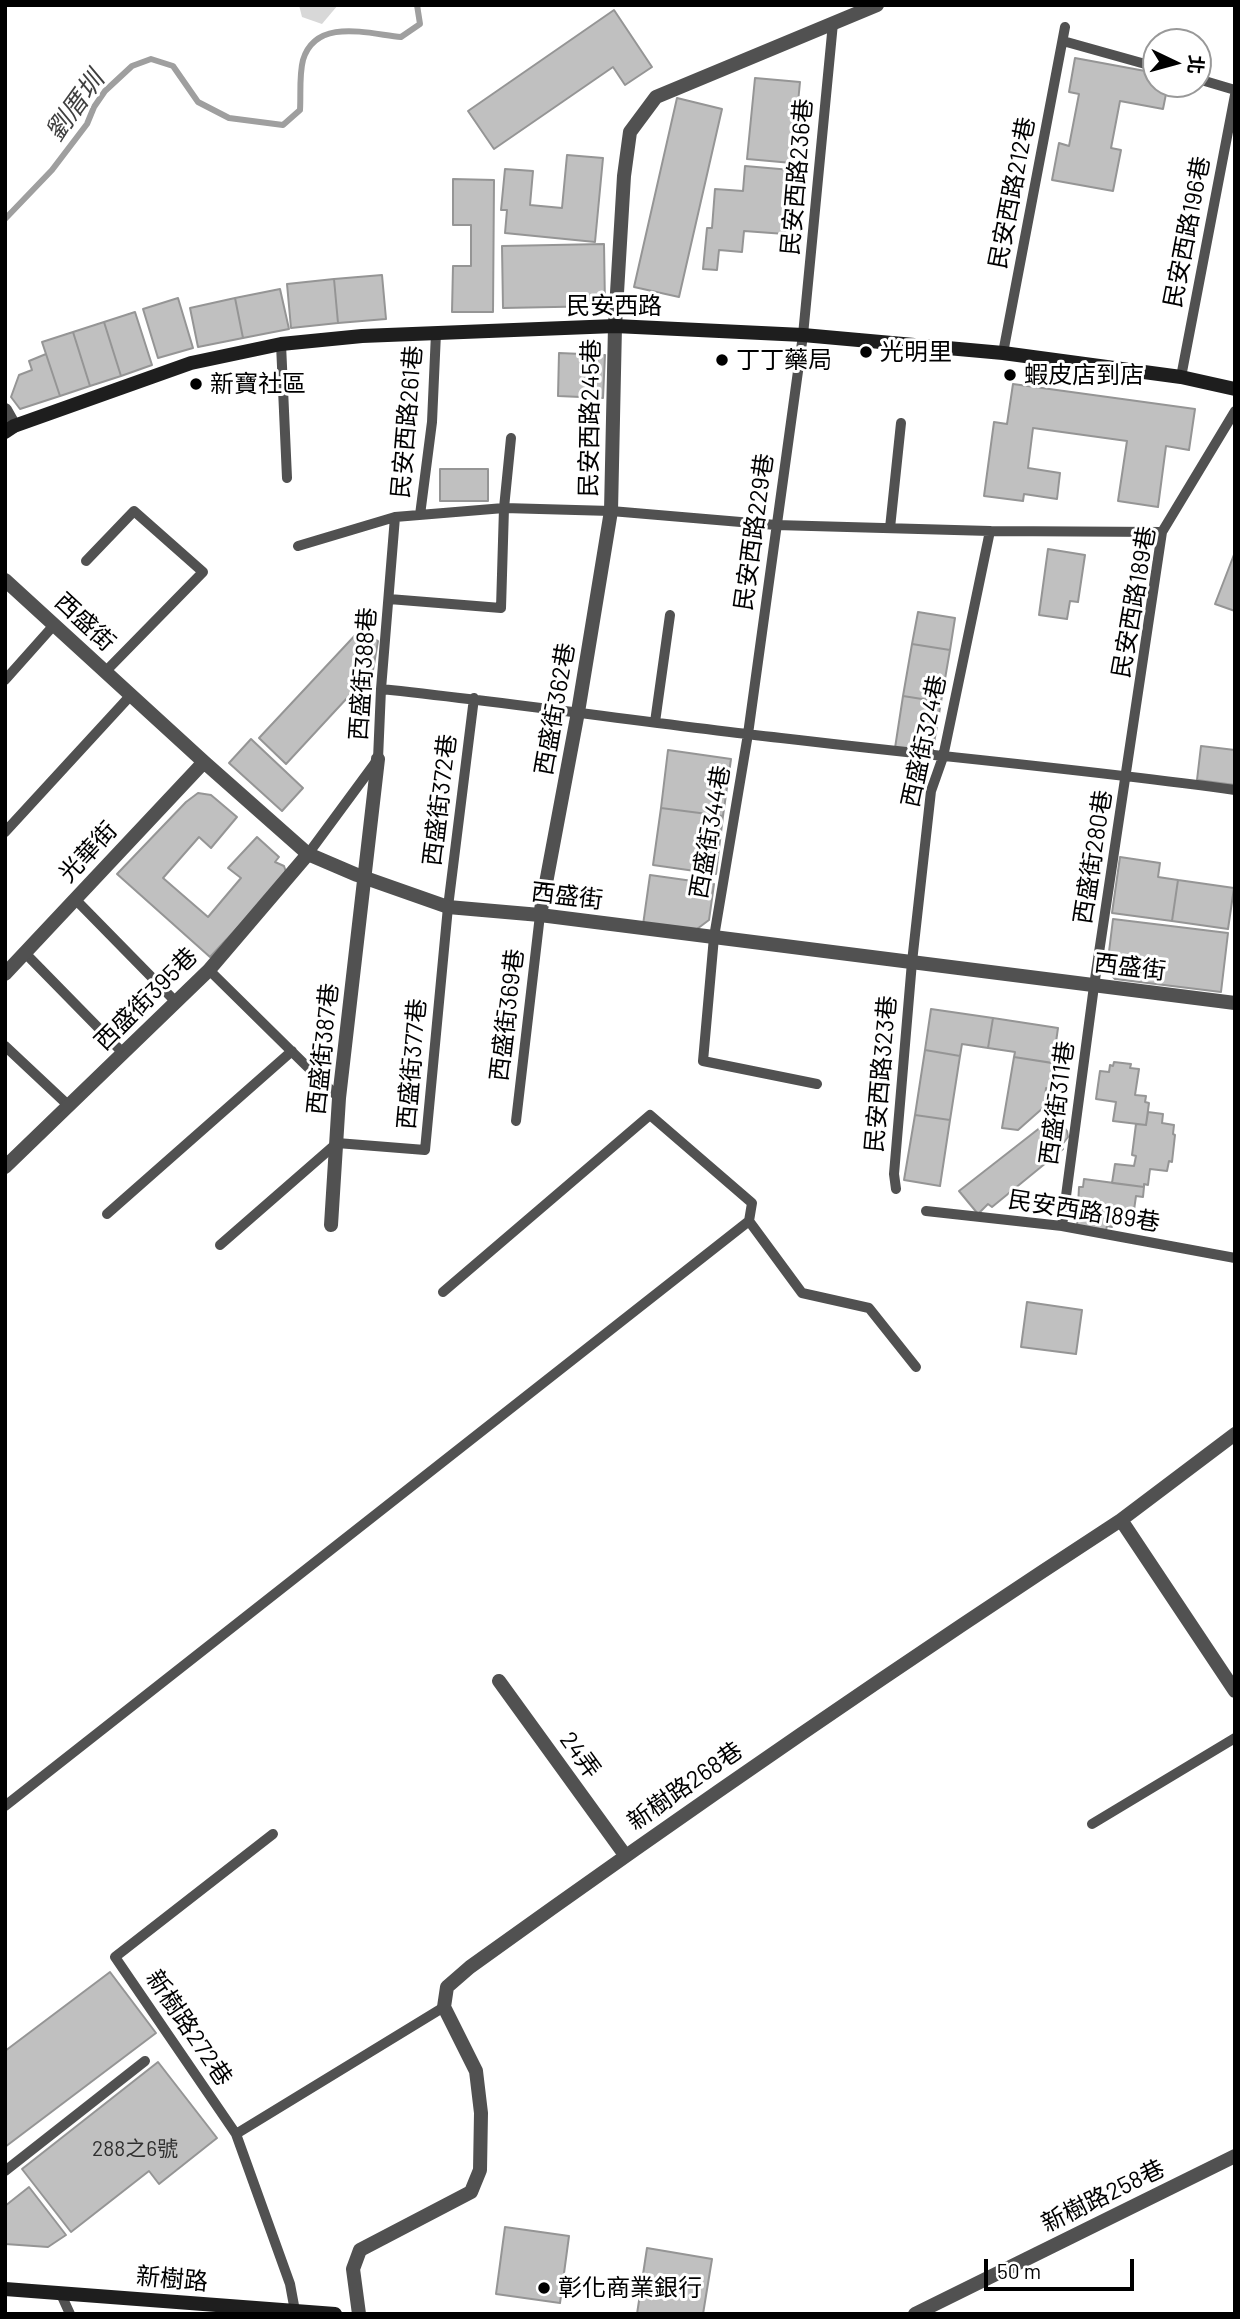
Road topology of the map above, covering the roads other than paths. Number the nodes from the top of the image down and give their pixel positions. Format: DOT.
graph roads {
  1 [pos="877,5"];
  2 [pos="833,23"];
  3 [pos="1065,27"];
  4 [pos="1063,41"];
  5 [pos="1142,63"];
  6 [pos="1212,84"];
  7 [pos="1235,93"];
  8 [pos="614,326"];
  9 [pos="436,333"];
  10 [pos="803,335"];
  11 [pos="281,344"];
  12 [pos="1003,353"];
  13 [pos="1181,377"];
  14 [pos="1235,389"];
  15 [pos="5,410"];
  16 [pos="1235,411"];
  17 [pos="901,424"];
  18 [pos="9,429"];
  19 [pos="512,438"];
  20 [pos="287,478"];
  21 [pos="504,508"];
  22 [pos="611,511"];
  23 [pos="420,515"];
  24 [pos="395,517"];
  25 [pos="776,525"];
  26 [pos="890,528"];
  27 [pos="990,531"];
  28 [pos="1162,532"];
  29 [pos="299,546"];
  30 [pos="86,561"];
  31 [pos="5,580"];
  32 [pos="389,599"];
  33 [pos="670,615"];
  34 [pos="54,625"];
  35 [pos="105,672"];
  36 [pos="5,680"];
  37 [pos="381,689"];
  38 [pos="131,695"];
  39 [pos="474,698"];
  40 [pos="578,712"];
  41 [pos="655,722"];
  42 [pos="748,734"];
  43 [pos="943,757"];
  44 [pos="378,759"];
  45 [pos="204,762"];
  46 [pos="1126,775"];
  47 [pos="1235,790"];
  48 [pos="5,832"];
  49 [pos="308,853"];
  50 [pos="366,879"];
  51 [pos="75,899"];
  52 [pos="448,907"];
  53 [pos="540,915"];
  54 [pos="714,937"];
  55 [pos="25,953"];
  56 [pos="912,962"];
  57 [pos="209,970"];
  58 [pos="5,974"];
  59 [pos="1094,986"];
  60 [pos="176,1002"];
  61 [pos="1235,1003"];
  62 [pos="5,1046"];
  63 [pos="292,1051"];
  64 [pos="123,1054"];
  65 [pos="817,1084"];
  66 [pos="339,1098"];
  67 [pos="69,1106"];
  68 [pos="516,1121"];
  69 [pos="337,1143"];
  70 [pos="5,1167"];
  71 [pos="896,1189"];
  72 [pos="926,1210"];
  73 [pos="107,1214"];
  74 [pos="749,1221"];
  75 [pos="331,1225"];
  76 [pos="1062,1226"];
  77 [pos="220,1245"];
  78 [pos="1235,1258"];
  79 [pos="443,1292"];
  80 [pos="916,1367"];
  81 [pos="1235,1434"];
  82 [pos="1121,1520"];
  83 [pos="499,1681"];
  84 [pos="1235,1691"];
  85 [pos="1235,1738"];
  86 [pos="5,1806"];
  87 [pos="1092,1824"];
  88 [pos="273,1834"];
  89 [pos="625,1855"];
  90 [pos="444,2007"];
  91 [pos="145,2061"];
  92 [pos="236,2134"];
  93 [pos="1235,2156"];
  94 [pos="5,2171"];
  95 [pos="5,2289"];
  96 [pos="60,2292"];
  97 [pos="295,2311"];
  98 [pos="70,2314"];
  99 [pos="335,2314"];
  100 [pos="359,2314"];
  101 [pos="915,2314"];
  1 -- 2 [label="street, 民安西路245巷"];
  2 -- 8 [label="street, 民安西路245巷"];
  2 -- 10 [label="lane, 民安西路236巷"];
  3 -- 4 [label="lane, 民安西路212巷"];
  4 -- 5 [label="lane"];
  4 -- 12 [label="lane, 民安西路212巷"];
  6 -- 7 [label="lane"];
  7 -- 13 [label="lane, 民安西路196巷"];
  8 -- 9 [label="street, 民安西路"];
  8 -- 10 [label="street, 民安西路"];
  8 -- 22 [label="street, 民安西路245巷"];
  9 -- 11 [label="street, 民安西路"];
  9 -- 23 [label="lane, 民安西路261巷"];
  10 -- 12 [label="street, 民安西路"];
  10 -- 25 [label="lane, 民安西路229巷"];
  11 -- 18 [label="street, 民安西路"];
  11 -- 20 [label="lane"];
  12 -- 13 [label="street, 民安西路"];
  13 -- 14 [label="street, 民安西路"];
  15 -- 18 [label="street"];
  16 -- 28 [label="lane, 民安西路189巷"];
  17 -- 26 [label="lane"];
  19 -- 21 [label="lane"];
  21 -- 22 [label="lane, 民安西路261巷"];
  21 -- 23 [label="lane, 民安西路261巷"];
  21 -- 32 [label="lane"];
  22 -- 25 [label="lane, 民安西路261巷"];
  22 -- 40 [label="street, 西盛街362巷"];
  23 -- 24 [label="lane, 民安西路261巷"];
  24 -- 29 [label="lane, 民安西路261巷"];
  24 -- 32 [label="lane, 西盛街388巷"];
  25 -- 26 [label="lane, 民安西路261巷"];
  25 -- 42 [label="lane, 民安西路229巷"];
  26 -- 27 [label="lane, 民安西路261巷"];
  27 -- 28 [label="lane, 民安西路261巷"];
  27 -- 43 [label="lane, 西盛街324巷"];
  28 -- 46 [label="lane, 民安西路189巷"];
  30 -- 35 [label="lane"];
  31 -- 34 [label="street, 西盛街"];
  32 -- 37 [label="lane, 西盛街388巷"];
  33 -- 41 [label="lane"];
  34 -- 35 [label="street, 西盛街"];
  34 -- 36 [label="lane"];
  35 -- 38 [label="street, 西盛街"];
  37 -- 39 [label="lane"];
  37 -- 44 [label="lane, 西盛街388巷"];
  38 -- 45 [label="street, 西盛街"];
  38 -- 48 [label="lane"];
  39 -- 40 [label="lane"];
  39 -- 52 [label="lane, 西盛街372巷"];
  40 -- 41 [label="lane"];
  40 -- 53 [label="street, 西盛街362巷"];
  41 -- 42 [label="lane"];
  42 -- 43 [label="lane"];
  42 -- 54 [label="lane, 西盛街344巷"];
  43 -- 46 [label="lane"];
  43 -- 56 [label="lane, 西盛街324巷"];
  44 -- 49 [label="lane, 西盛街388巷"];
  44 -- 50 [label="street, 西盛街387巷"];
  45 -- 49 [label="street, 西盛街"];
  45 -- 51 [label="street, 光華街"];
  46 -- 47 [label="lane"];
  46 -- 59 [label="lane, 西盛街280巷"];
  49 -- 50 [label="street, 西盛街"];
  49 -- 57 [label="street, 西盛街395巷"];
  50 -- 52 [label="street, 西盛街"];
  50 -- 66 [label="street, 西盛街387巷"];
  51 -- 55 [label="street, 光華街"];
  51 -- 60 [label="lane"];
  52 -- 53 [label="street, 西盛街"];
  52 -- 69 [label="lane, 西盛街377巷"];
  53 -- 54 [label="street, 西盛街"];
  53 -- 68 [label="lane, 西盛街369巷"];
  54 -- 56 [label="street, 西盛街"];
  54 -- 65 [label="lane, 西盛街344巷"];
  55 -- 58 [label="street, 光華街"];
  55 -- 64 [label="lane"];
  56 -- 59 [label="street, 西盛街"];
  56 -- 71 [label="lane, 民安西路323巷"];
  57 -- 60 [label="street, 西盛街395巷"];
  57 -- 63 [label="lane"];
  59 -- 61 [label="street, 西盛街"];
  59 -- 76 [label="lane, 西盛街311巷"];
  60 -- 64 [label="street, 西盛街395巷"];
  62 -- 67 [label="lane"];
  63 -- 66 [label="lane"];
  63 -- 73 [label="lane"];
  64 -- 67 [label="street, 西盛街395巷"];
  66 -- 69 [label="street, 西盛街387巷"];
  67 -- 70 [label="street, 西盛街395巷"];
  69 -- 75 [label="street, 西盛街387巷"];
  69 -- 77 [label="lane"];
  72 -- 76 [label="lane, 民安西路189巷"];
  74 -- 79 [label="lane"];
  74 -- 80 [label="lane"];
  74 -- 86 [label="lane"];
  76 -- 78 [label="lane, 民安西路189巷"];
  81 -- 82 [label="street, 新樹路268巷"];
  82 -- 84 [label="street"];
  82 -- 89 [label="street, 新樹路268巷"];
  83 -- 89 [label="street, 24弄"];
  85 -- 87 [label="lane"];
  88 -- 92 [label="lane, 新樹路272巷"];
  89 -- 90 [label="street, 新樹路268巷"];
  90 -- 92 [label="lane"];
  90 -- 100 [label="street"];
  91 -- 94 [label="lane"];
  92 -- 97 [label="lane, 新樹路272巷"];
  93 -- 101 [label="street, 新樹路258巷"];
  95 -- 96 [label="street, 新樹路"];
  96 -- 97 [label="street, 新樹路"];
  96 -- 98 [label="lane"];
  97 -- 99 [label="street, 新樹路"];
}
